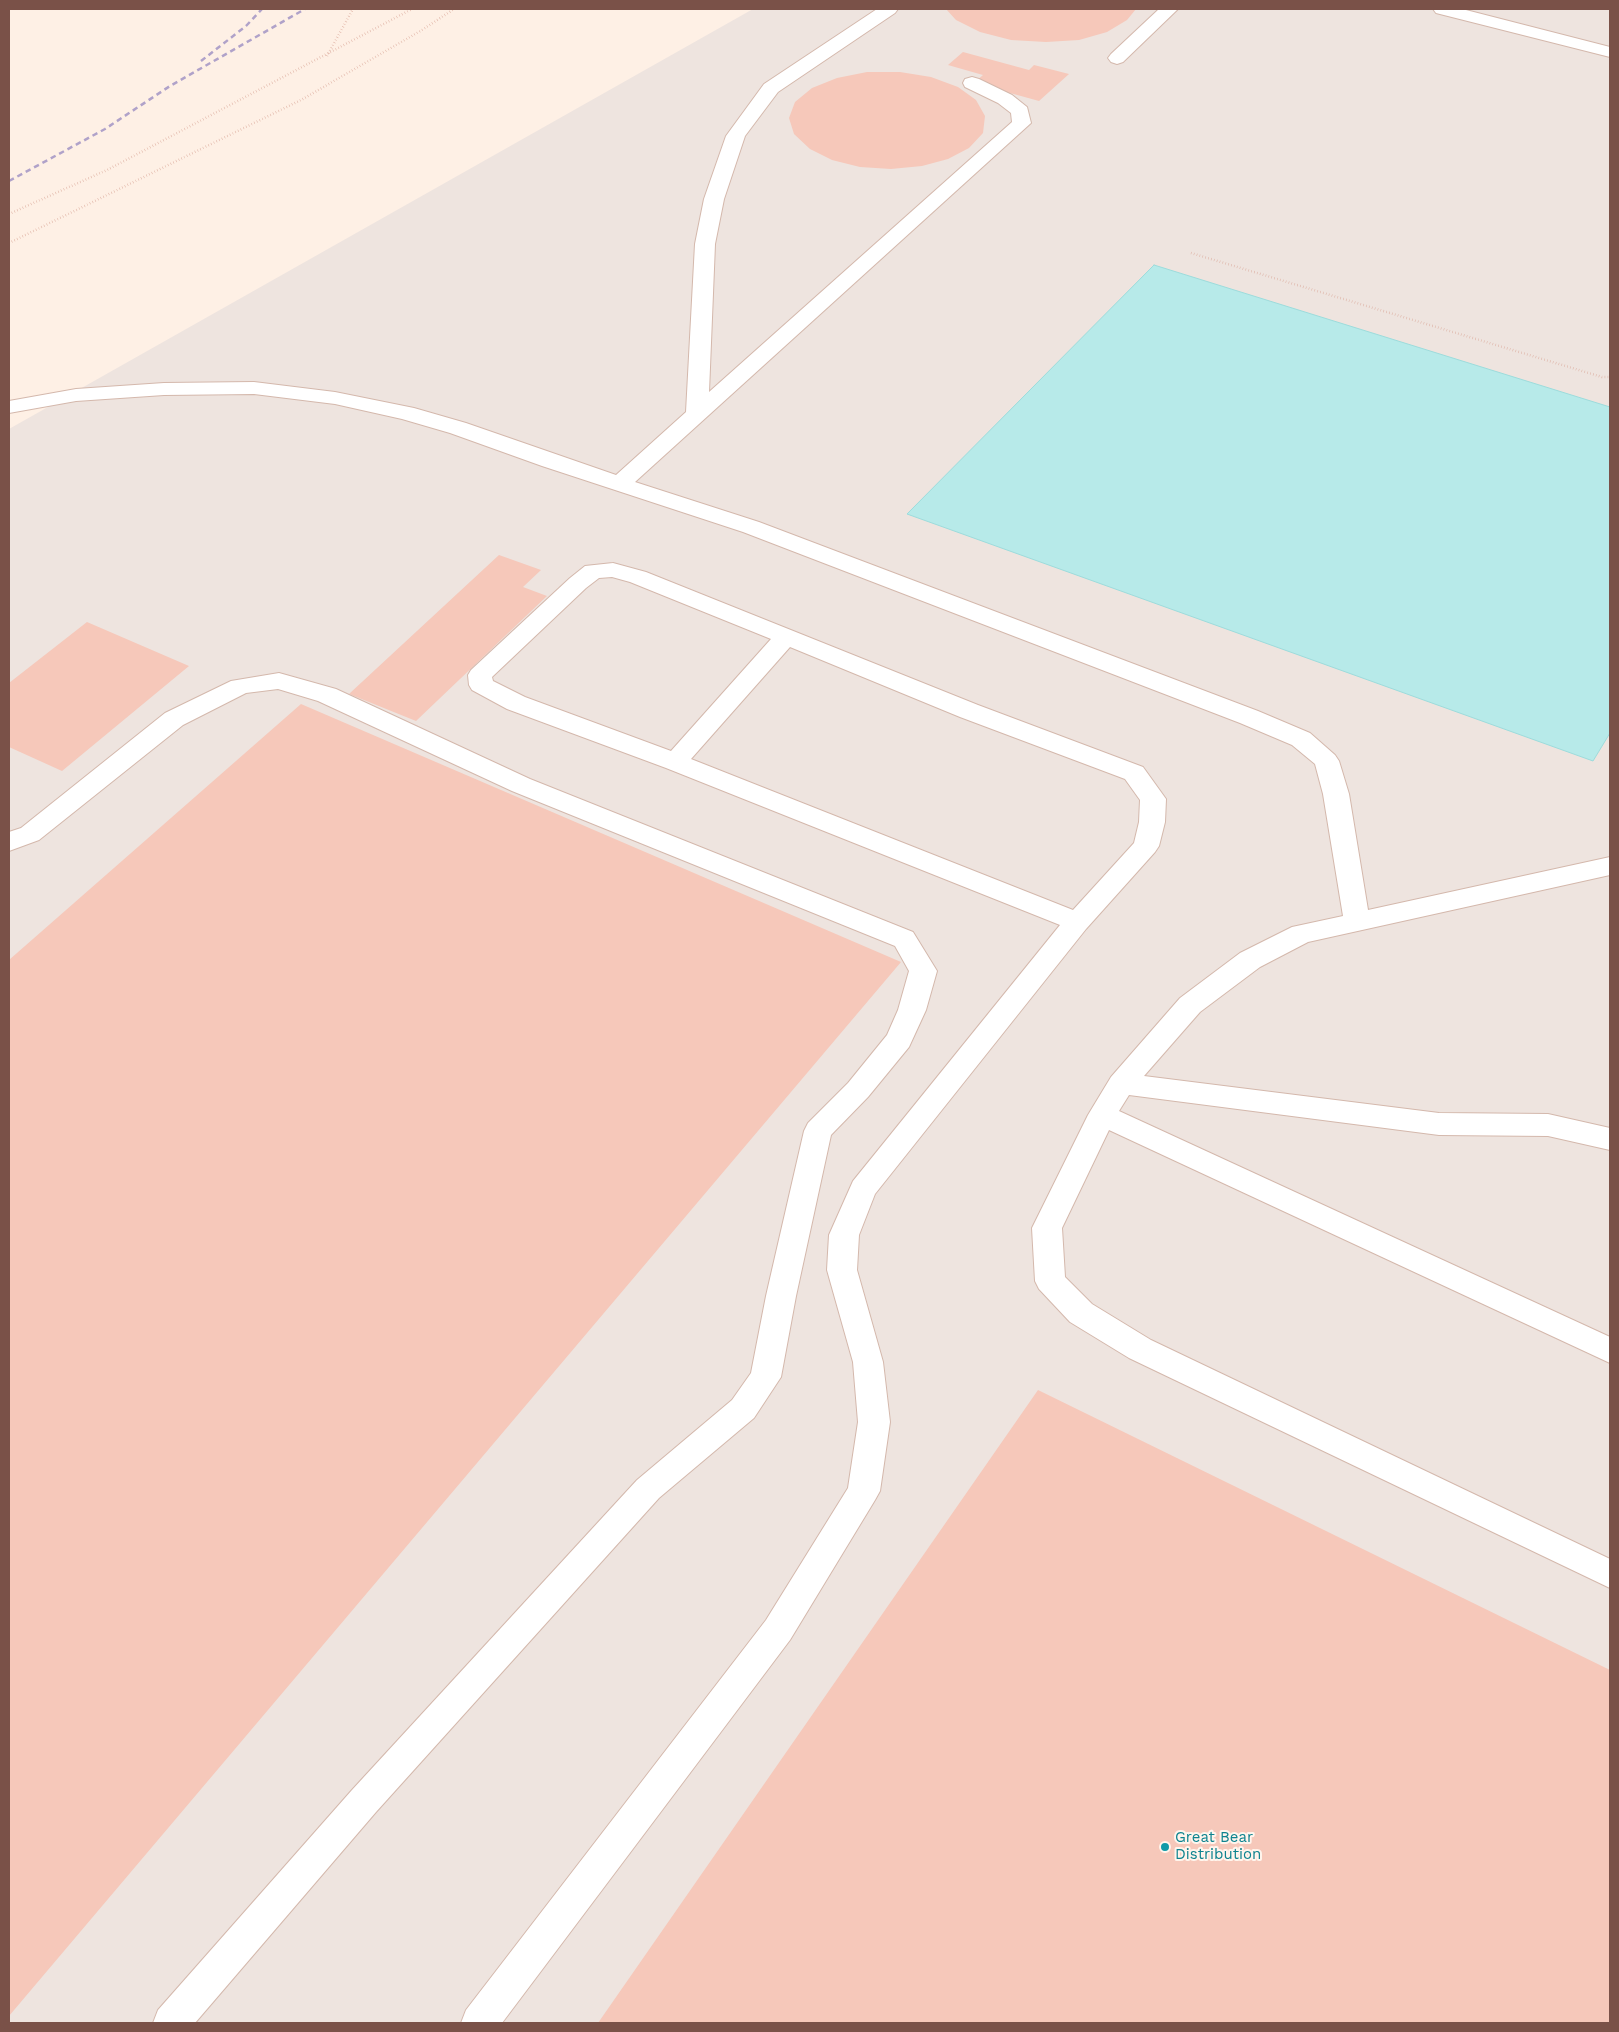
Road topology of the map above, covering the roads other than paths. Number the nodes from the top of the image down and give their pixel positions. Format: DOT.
graph roads {
  1 [pos="889,9"];
  2 [pos="1169,9"];
  3 [pos="1442,9"];
  4 [pos="1610,52"];
  5 [pos="1117,58"];
  6 [pos="972,83"];
  7 [pos="9,407"];
  8 [pos="697,414"];
  9 [pos="620,483"];
  10 [pos="786,636"];
  11 [pos="675,762"];
  12 [pos="9,842"];
  13 [pos="1610,866"];
  14 [pos="1357,921"];
  15 [pos="1077,922"];
  16 [pos="1121,1084"];
  17 [pos="1102,1115"];
  18 [pos="1610,1139"];
  19 [pos="1610,1351"];
  20 [pos="1610,1574"];
  21 [pos="171,2023"];
  22 [pos="479,2023"];
  1 -- 8 [label="lane"];
  2 -- 5 [label="lane"];
  3 -- 4 [label="lane"];
  6 -- 8 [label="lane"];
  7 -- 9 [label="lane"];
  8 -- 9 [label="lane"];
  9 -- 14 [label="lane"];
  10 -- 11 [label="lane"];
  10 -- 11 [label="lane"];
  10 -- 15 [label="lane"];
  11 -- 15 [label="lane"];
  12 -- 21 [label="lane"];
  13 -- 14 [label="lane"];
  14 -- 16 [label="lane"];
  15 -- 22 [label="lane"];
  16 -- 17 [label="lane"];
  16 -- 18 [label="lane"];
  17 -- 19 [label="lane"];
  17 -- 20 [label="lane"];
}
